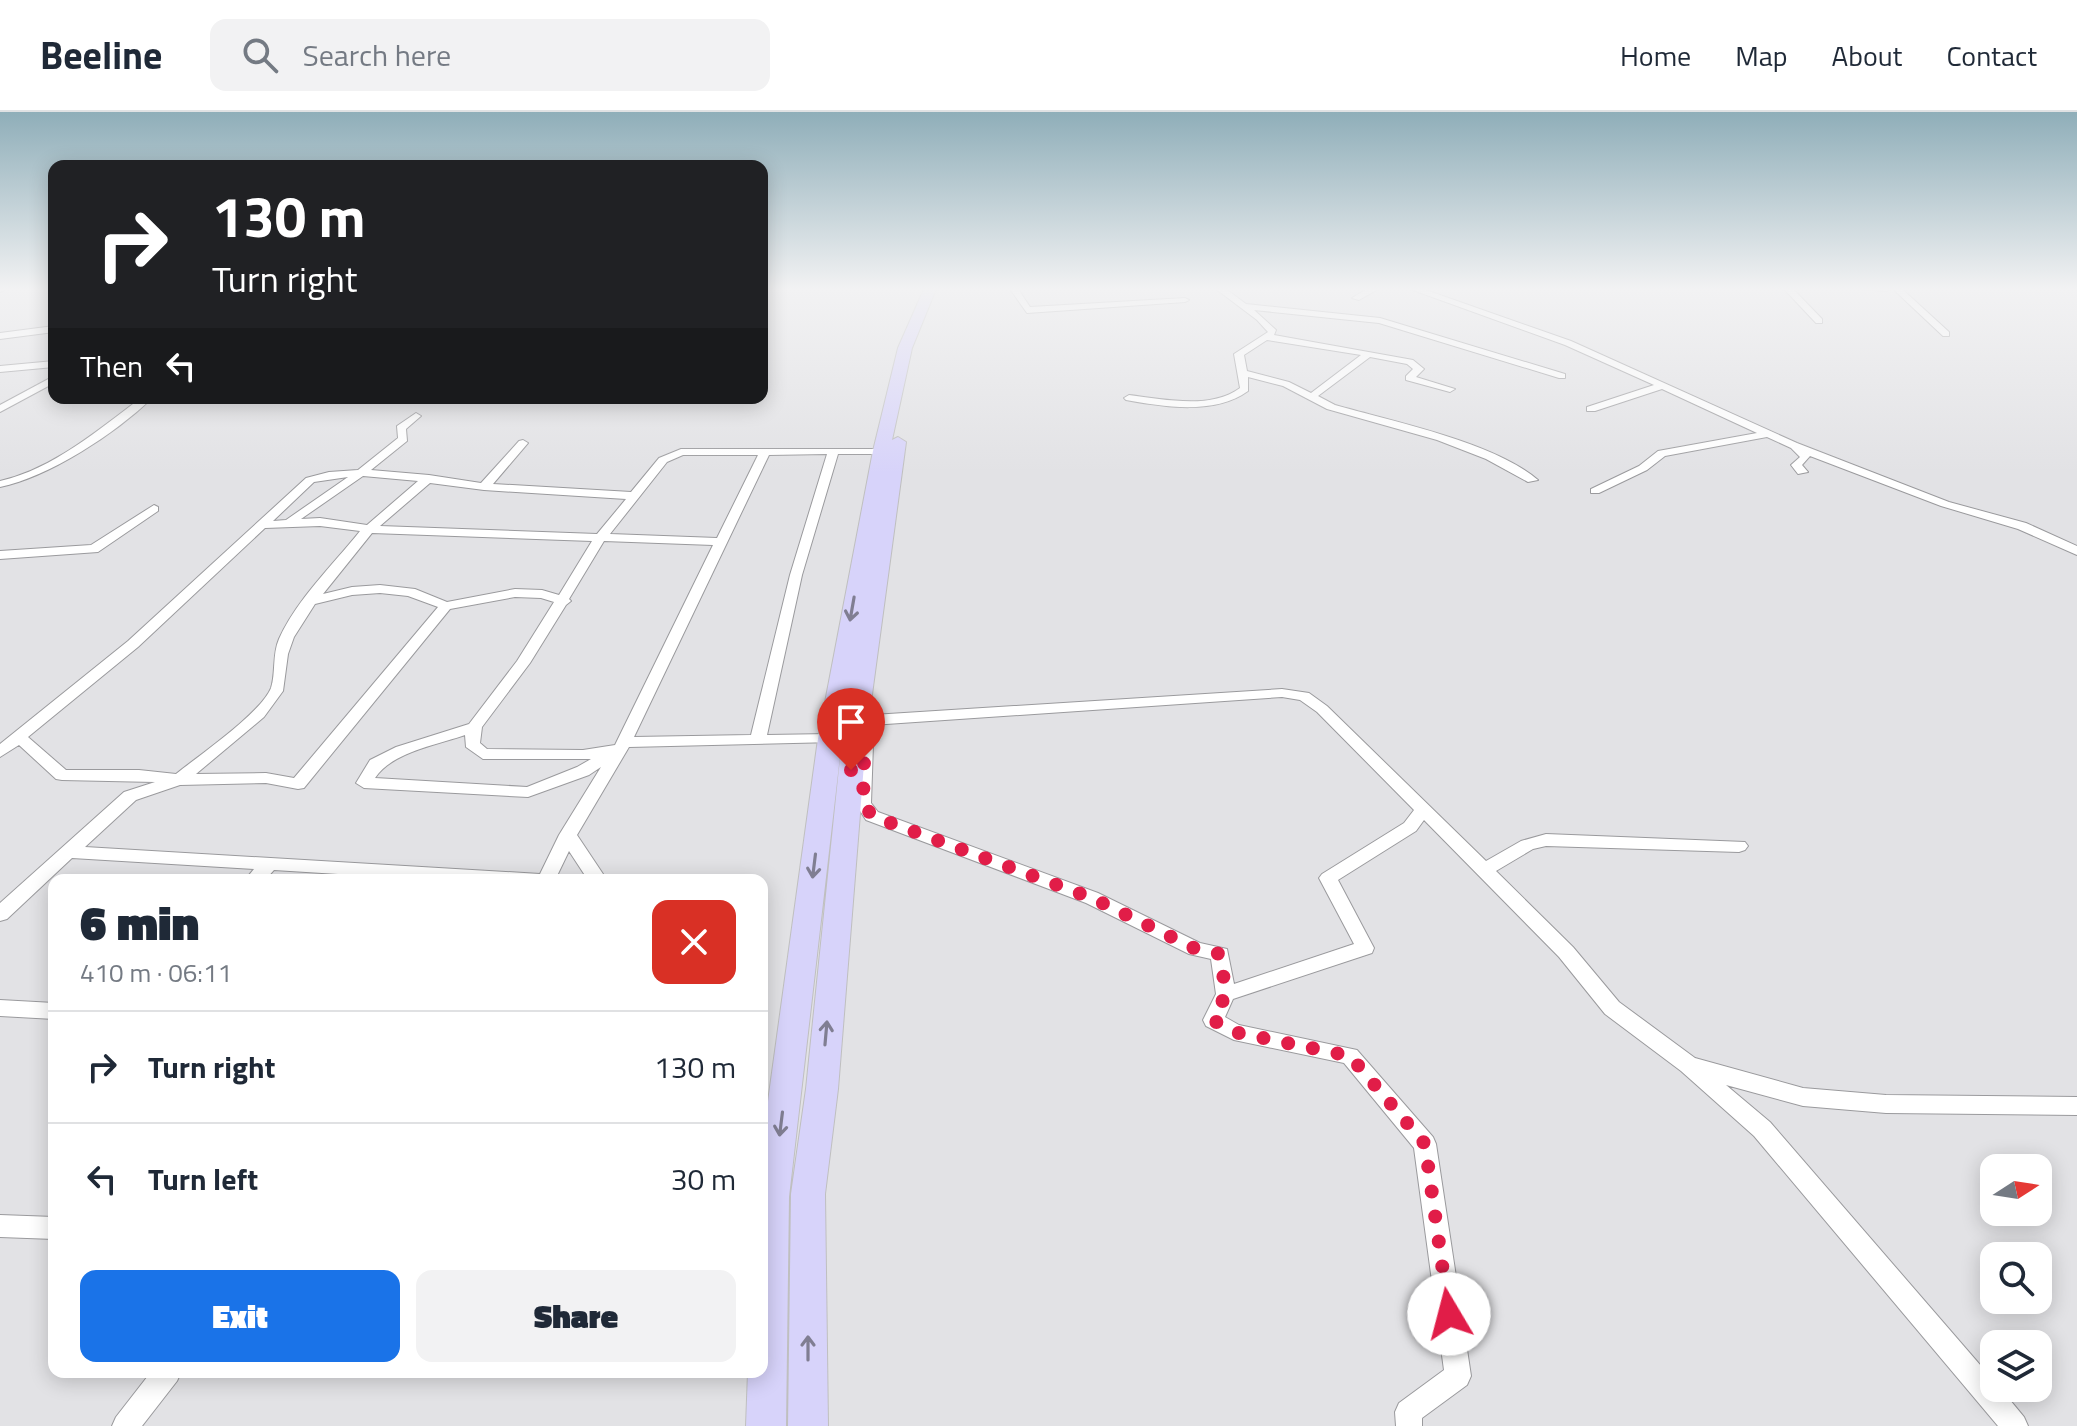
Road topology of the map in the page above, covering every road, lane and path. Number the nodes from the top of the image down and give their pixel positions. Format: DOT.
graph roads {
  1 [pos="904,350"];
  2 [pos="920,350"];
  3 [pos="1245,350"];
  4 [pos="1346,350"];
  5 [pos="1471,350"];
  6 [pos="1585,350"];
  7 [pos="1368,354"];
  8 [pos="48,365"];
  9 [pos="0,369"];
  10 [pos="1243,373"];
  11 [pos="1562,376"];
  12 [pos="48,382"];
  13 [pos="1663,385"];
  14 [pos="1450,389"];
  15 [pos="1311,397"];
  16 [pos="1129,398"];
  17 [pos="139,404"];
  18 [pos="0,409"];
  19 [pos="1591,409"];
  20 [pos="416,416"];
  21 [pos="1769,434"];
  22 [pos="523,443"];
  23 [pos="1793,445"];
  24 [pos="834,450"];
  25 [pos="881,451"];
  26 [pos="765,452"];
  27 [pos="1802,472"];
  28 [pos="358,475"];
  29 [pos="429,478"];
  30 [pos="1532,480"];
  31 [pos="5,483"];
  32 [pos="484,487"];
  33 [pos="1595,491"];
  34 [pos="0,493"];
  35 [pos="635,496"];
  36 [pos="154,509"];
  37 [pos="289,522"];
  38 [pos="261,525"];
  39 [pos="369,529"];
  40 [pos="601,537"];
  41 [pos="720,542"];
  42 [pos="2077,551"];
  43 [pos="0,555"];
  44 [pos="869,572"];
  45 [pos="310,601"];
  46 [pos="564,601"];
  47 [pos="446,606"];
  48 [pos="861,720"];
  49 [pos="474,727"];
  50 [pos="19,737"];
  51 [pos="758,739"];
  52 [pos="830,739"];
  53 [pos="621,746"];
  54 [pos="0,752"];
  55 [pos="179,780"];
  56 [pos="1422,811"];
  57 [pos="568,835"];
  58 [pos="1739,846"];
  59 [pos="70,852"];
  60 [pos="271,863"];
  61 [pos="1483,871"];
  62 [pos="260,874"];
  63 [pos="447,874"];
  64 [pos="546,874"];
  65 [pos="593,874"];
  66 [pos="0,914"];
  67 [pos="1226,994"];
  68 [pos="0,1008"];
  69 [pos="48,1011"];
  70 [pos="1688,1065"];
  71 [pos="2075,1108"];
  72 [pos="768,1190"];
  73 [pos="0,1226"];
  74 [pos="48,1228"];
  75 [pos="163,1378"];
  76 [pos="766,1378"];
  77 [pos="125,1426"];
  78 [pos="766,1426"];
  79 [pos="808,1426"];
  80 [pos="1409,1426"];
  81 [pos="2015,1426"];
  1 -- 25 [label="main road"];
  2 -- 44 [label="main road"];
  3 -- 10 [label="street"];
  4 -- 7 [label="street"];
  5 -- 11 [label="street"];
  6 -- 13 [label="street"];
  7 -- 14 [label="street"];
  7 -- 15 [label="street"];
  8 -- 9 [label="street"];
  10 -- 15 [label="street"];
  10 -- 16 [label="street"];
  12 -- 18 [label="street"];
  13 -- 19 [label="street"];
  13 -- 21 [label="street"];
  15 -- 30 [label="street"];
  17 -- 31 [label="street"];
  20 -- 28 [label="street"];
  21 -- 23 [label="street"];
  21 -- 33 [label="street"];
  22 -- 32 [label="street"];
  23 -- 27 [label="street"];
  23 -- 42 [label="street"];
  24 -- 25 [label="street"];
  24 -- 26 [label="street"];
  24 -- 51 [label="street"];
  25 -- 44 [label="main road"];
  26 -- 35 [label="street"];
  26 -- 41 [label="street"];
  28 -- 29 [label="street"];
  28 -- 37 [label="street"];
  28 -- 38 [label="street"];
  29 -- 32 [label="street"];
  29 -- 39 [label="street"];
  31 -- 34 [label="street"];
  32 -- 35 [label="street"];
  35 -- 40 [label="street"];
  36 -- 43 [label="street"];
  37 -- 38 [label="street"];
  37 -- 39 [label="street"];
  38 -- 50 [label="street"];
  39 -- 40 [label="street"];
  39 -- 45 [label="street"];
  40 -- 41 [label="street"];
  40 -- 46 [label="street"];
  41 -- 53 [label="street"];
  44 -- 48 [label="main road"];
  44 -- 52 [label="main road, one-way"];
  45 -- 47 [label="street"];
  45 -- 55 [label="street"];
  46 -- 47 [label="street"];
  46 -- 49 [label="street"];
  47 -- 55 [label="street"];
  48 -- 56 [label="street"];
  48 -- 67 [label="street"];
  79 -- 48 [label="main road, one-way"];
  49 -- 53 [label="street"];
  49 -- 53 [label="street"];
  50 -- 54 [label="street"];
  50 -- 55 [label="street"];
  51 -- 52 [label="street"];
  51 -- 53 [label="street"];
  52 -- 72 [label="main road, one-way"];
  53 -- 57 [label="street"];
  55 -- 59 [label="street"];
  56 -- 61 [label="street"];
  56 -- 67 [label="street"];
  57 -- 64 [label="street"];
  57 -- 65 [label="street"];
  58 -- 61 [label="street"];
  59 -- 60 [label="street"];
  59 -- 66 [label="street"];
  60 -- 62 [label="street"];
  60 -- 63 [label="street"];
  61 -- 70 [label="street"];
  67 -- 80 [label="street"];
  68 -- 69 [label="street"];
  70 -- 71 [label="street"];
  70 -- 81 [label="street"];
  73 -- 74 [label="street"];
  75 -- 77 [label="street"];
  76 -- 78 [label="main road"];
}
